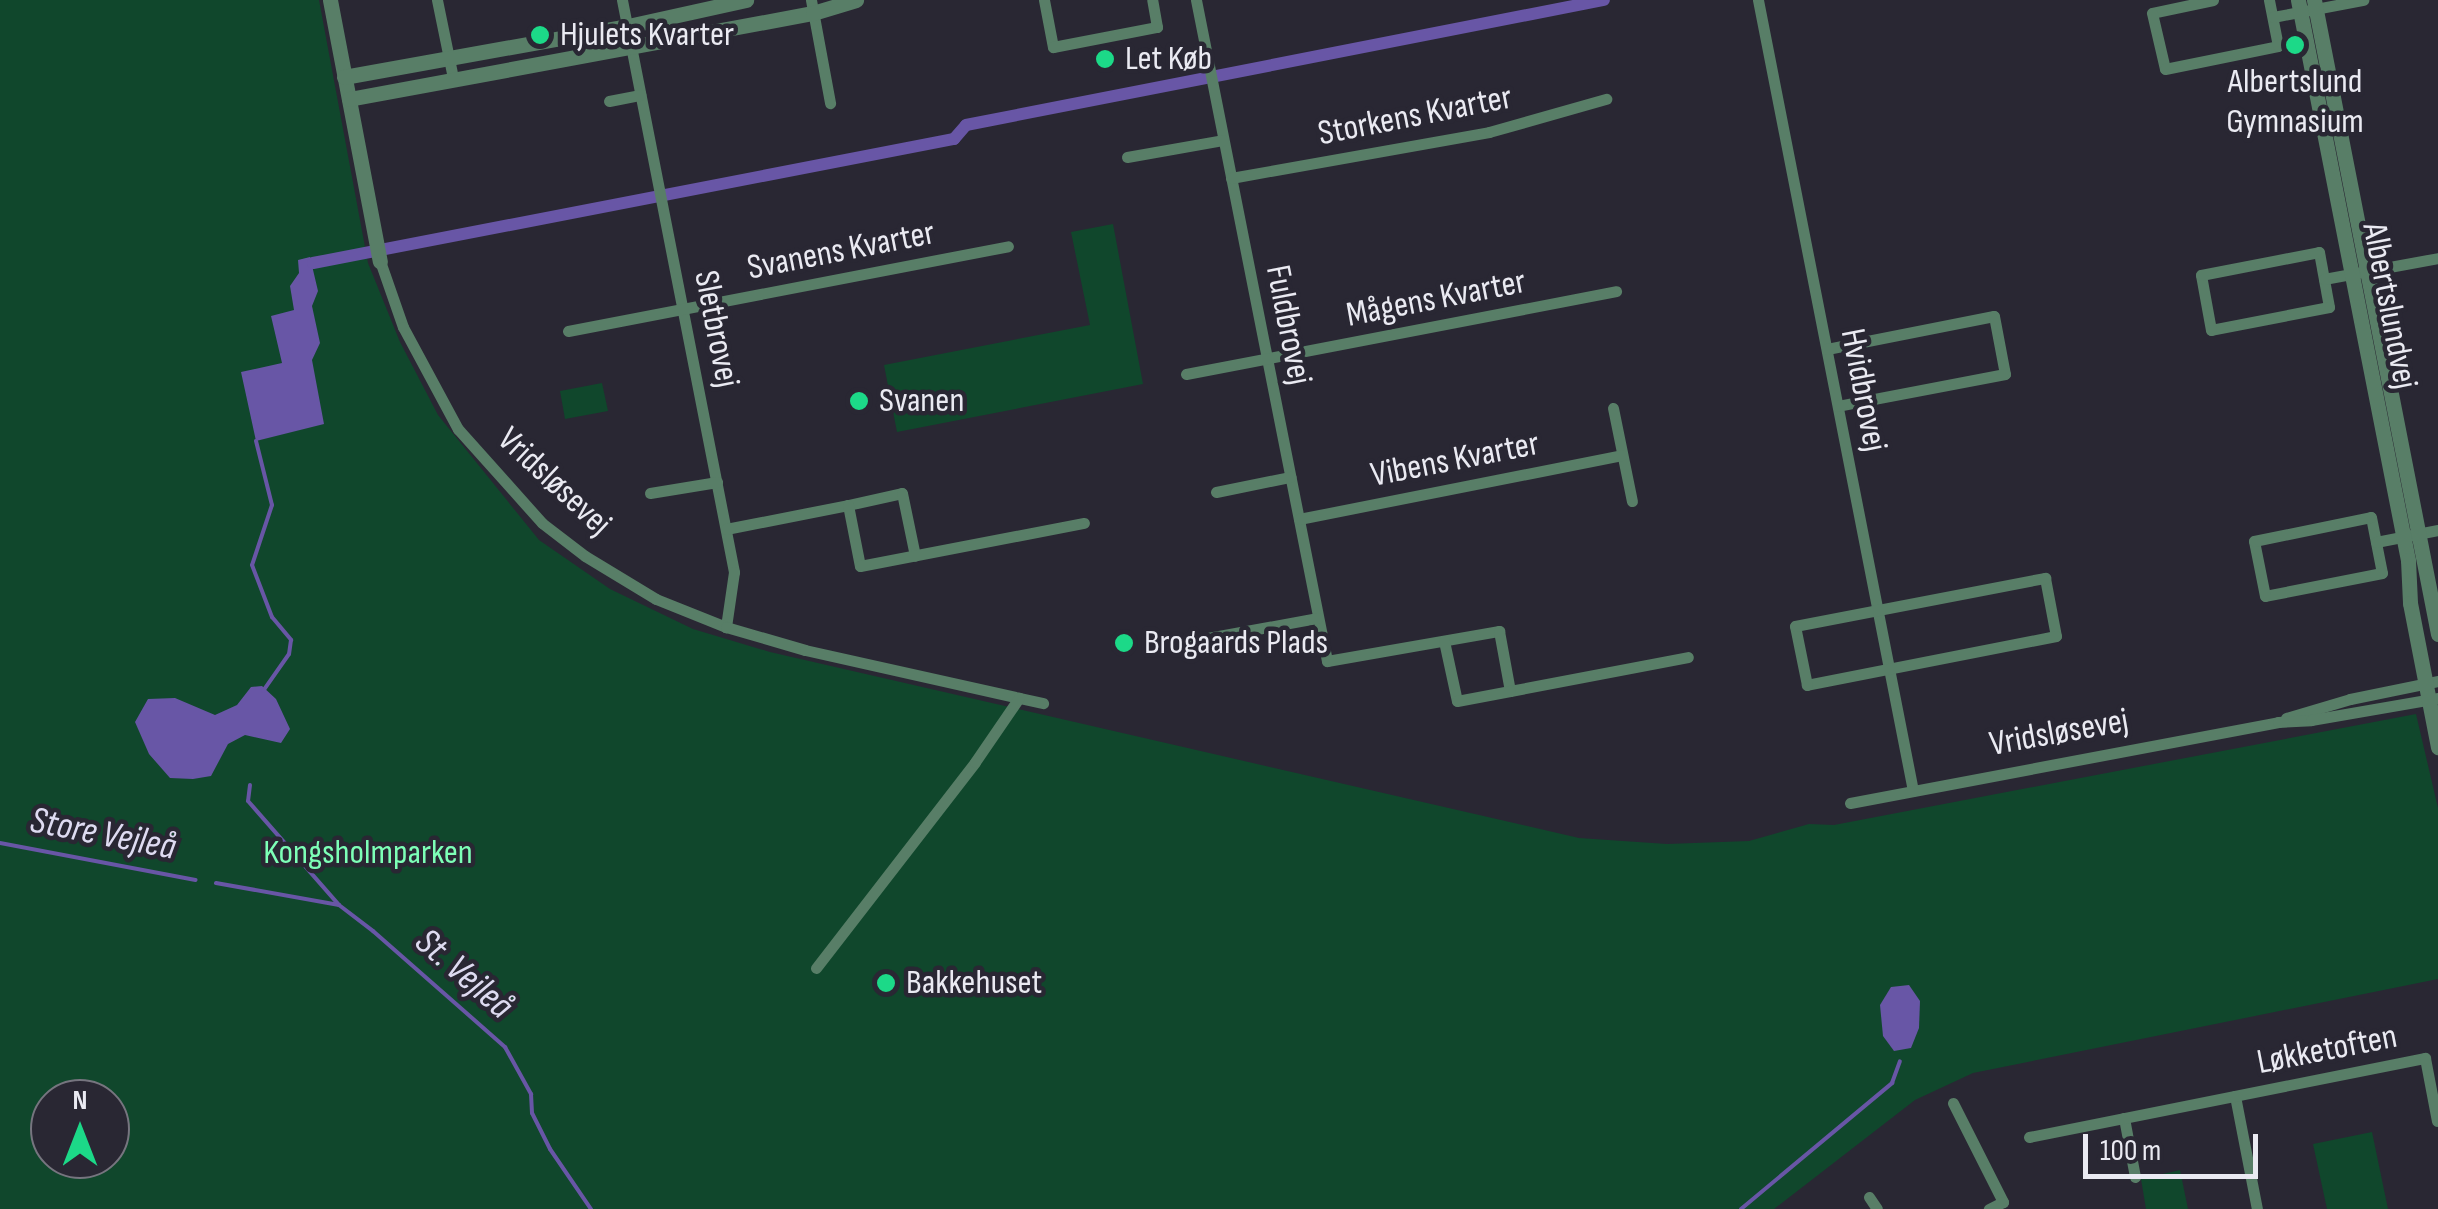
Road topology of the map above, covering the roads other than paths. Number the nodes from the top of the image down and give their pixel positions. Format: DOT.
graph roads {
  1 [pos="330,0"];
  2 [pos="437,0"];
  3 [pos="622,0"];
  4 [pos="746,0"];
  5 [pos="856,0"];
  6 [pos="1044,0"];
  7 [pos="1152,0"];
  8 [pos="1196,0"];
  9 [pos="1758,0"];
  10 [pos="2213,0"];
  11 [pos="2269,0"];
  12 [pos="2363,0"];
  13 [pos="2307,5"];
  14 [pos="812,6"];
  15 [pos="2273,17"];
  16 [pos="629,35"];
  17 [pos="449,60"];
  18 [pos="344,77"];
  19 [pos="452,78"];
  20 [pos="640,95"];
  21 [pos="1606,98"];
  22 [pos="349,99"];
  23 [pos="609,101"];
  24 [pos="830,103"];
  25 [pos="1223,140"];
  26 [pos="1127,157"];
  27 [pos="1231,178"];
  28 [pos="1008,246"];
  29 [pos="2438,258"];
  30 [pos="380,262"];
  31 [pos="2359,273"];
  32 [pos="2324,280"];
  33 [pos="1616,291"];
  34 [pos="685,310"];
  35 [pos="568,330"];
  36 [pos="1827,349"];
  37 [pos="1267,360"];
  38 [pos="1186,374"];
  39 [pos="1838,406"];
  40 [pos="1613,408"];
  41 [pos="1622,455"];
  42 [pos="1290,478"];
  43 [pos="717,482"];
  44 [pos="1216,492"];
  45 [pos="650,493"];
  46 [pos="1632,500"];
  47 [pos="848,505"];
  48 [pos="1298,519"];
  49 [pos="1084,523"];
  50 [pos="726,528"];
  51 [pos="2438,530"];
  52 [pos="2411,536"];
  53 [pos="2376,542"];
  54 [pos="915,556"];
  55 [pos="1877,610"];
  56 [pos="1318,618"];
  57 [pos="726,626"];
  58 [pos="2438,634"];
  59 [pos="1191,641"];
  60 [pos="1444,641"];
  61 [pos="1688,657"];
  62 [pos="1888,669"];
  63 [pos="2432,691"];
  64 [pos="1510,692"];
  65 [pos="1020,698"];
  66 [pos="1043,703"];
  67 [pos="2438,747"];
  68 [pos="1913,791"];
  69 [pos="1850,803"];
  70 [pos="816,968"];
  71 [pos="2235,1096"];
  72 [pos="1953,1104"];
  73 [pos="2124,1118"];
  74 [pos="2437,1121"];
  75 [pos="2029,1137"];
  76 [pos="2136,1176"];
  77 [pos="1868,1197"];
  78 [pos="2005,1205"];
  79 [pos="1877,1209"];
  80 [pos="1990,1209"];
  81 [pos="2257,1209"];
  1 -- 18 [label="street, Vridsløsevej"];
  2 -- 17 [label="street"];
  3 -- 16 [label="street, Sletbrovej"];
  4 -- 16 [label="street"];
  5 -- 14 [label="street"];
  6 -- 7 [label="street"];
  8 -- 25 [label="street, Fuldbrovej"];
  9 -- 36 [label="street, Hvidbrovej"];
  10 -- 15 [label="street"];
  11 -- 15 [label="street"];
  12 -- 13 [label="street"];
  13 -- 15 [label="street"];
  13 -- 31 [label="street, Albertslundvej"];
  14 -- 16 [label="street"];
  14 -- 24 [label="street"];
  16 -- 17 [label="street"];
  16 -- 19 [label="street"];
  16 -- 20 [label="street, Sletbrovej"];
  17 -- 18 [label="street"];
  17 -- 19 [label="street"];
  18 -- 22 [label="street, Vridsløsevej"];
  19 -- 22 [label="street"];
  20 -- 23 [label="street"];
  20 -- 34 [label="street, Sletbrovej"];
  21 -- 27 [label="street, Storkens Kvarter"];
  22 -- 30 [label="street, Vridsløsevej"];
  25 -- 26 [label="street"];
  25 -- 27 [label="street, Fuldbrovej"];
  27 -- 37 [label="street, Fuldbrovej"];
  28 -- 34 [label="street, Svanens Kvarter"];
  29 -- 31 [label="street"];
  30 -- 57 [label="street, Vridsløsevej"];
  31 -- 32 [label="street"];
  31 -- 52 [label="street, Albertslundvej"];
  32 -- 32 [label="street"];
  33 -- 37 [label="street, Mågens Kvarter"];
  34 -- 35 [label="street, Svanens Kvarter"];
  34 -- 43 [label="street, Sletbrovej"];
  36 -- 39 [label="street, Hvidbrovej"];
  36 -- 39 [label="street"];
  37 -- 38 [label="street, Mågens Kvarter"];
  37 -- 42 [label="street, Fuldbrovej"];
  39 -- 55 [label="street, Hvidbrovej"];
  40 -- 41 [label="street"];
  41 -- 46 [label="street"];
  41 -- 48 [label="street, Vibens Kvarter"];
  42 -- 44 [label="street"];
  42 -- 48 [label="street, Fuldbrovej"];
  43 -- 45 [label="street"];
  43 -- 50 [label="street, Sletbrovej"];
  47 -- 50 [label="street"];
  47 -- 54 [label="street"];
  47 -- 54 [label="street"];
  48 -- 56 [label="street, Fuldbrovej"];
  49 -- 54 [label="street"];
  50 -- 57 [label="street, Sletbrovej"];
  51 -- 52 [label="street"];
  52 -- 53 [label="street"];
  52 -- 58 [label="street, Albertslundvej"];
  52 -- 63 [label="street, Albertslundvej"];
  53 -- 53 [label="street"];
  55 -- 62 [label="street, Hvidbrovej"];
  55 -- 62 [label="street"];
  55 -- 62 [label="street"];
  56 -- 59 [label="street"];
  56 -- 60 [label="street, Fuldbrovej"];
  57 -- 65 [label="street, Vridsløsevej"];
  60 -- 64 [label="street"];
  60 -- 64 [label="street"];
  61 -- 64 [label="street"];
  62 -- 68 [label="street, Hvidbrovej"];
  63 -- 67 [label="street, Albertslundvej"];
  63 -- 68 [label="street, Vridsløsevej"];
  65 -- 66 [label="street, Vridsløsevej"];
  65 -- 70 [label="street"];
  68 -- 69 [label="street, Vridsløsevej"];
  71 -- 73 [label="street, Løkketoften"];
  71 -- 74 [label="street, Løkketoften"];
  71 -- 81 [label="street, Løkketoften"];
  72 -- 78 [label="street"];
  73 -- 75 [label="street, Løkketoften"];
  73 -- 76 [label="street"];
  77 -- 79 [label="street"];
  78 -- 80 [label="street"];
}
